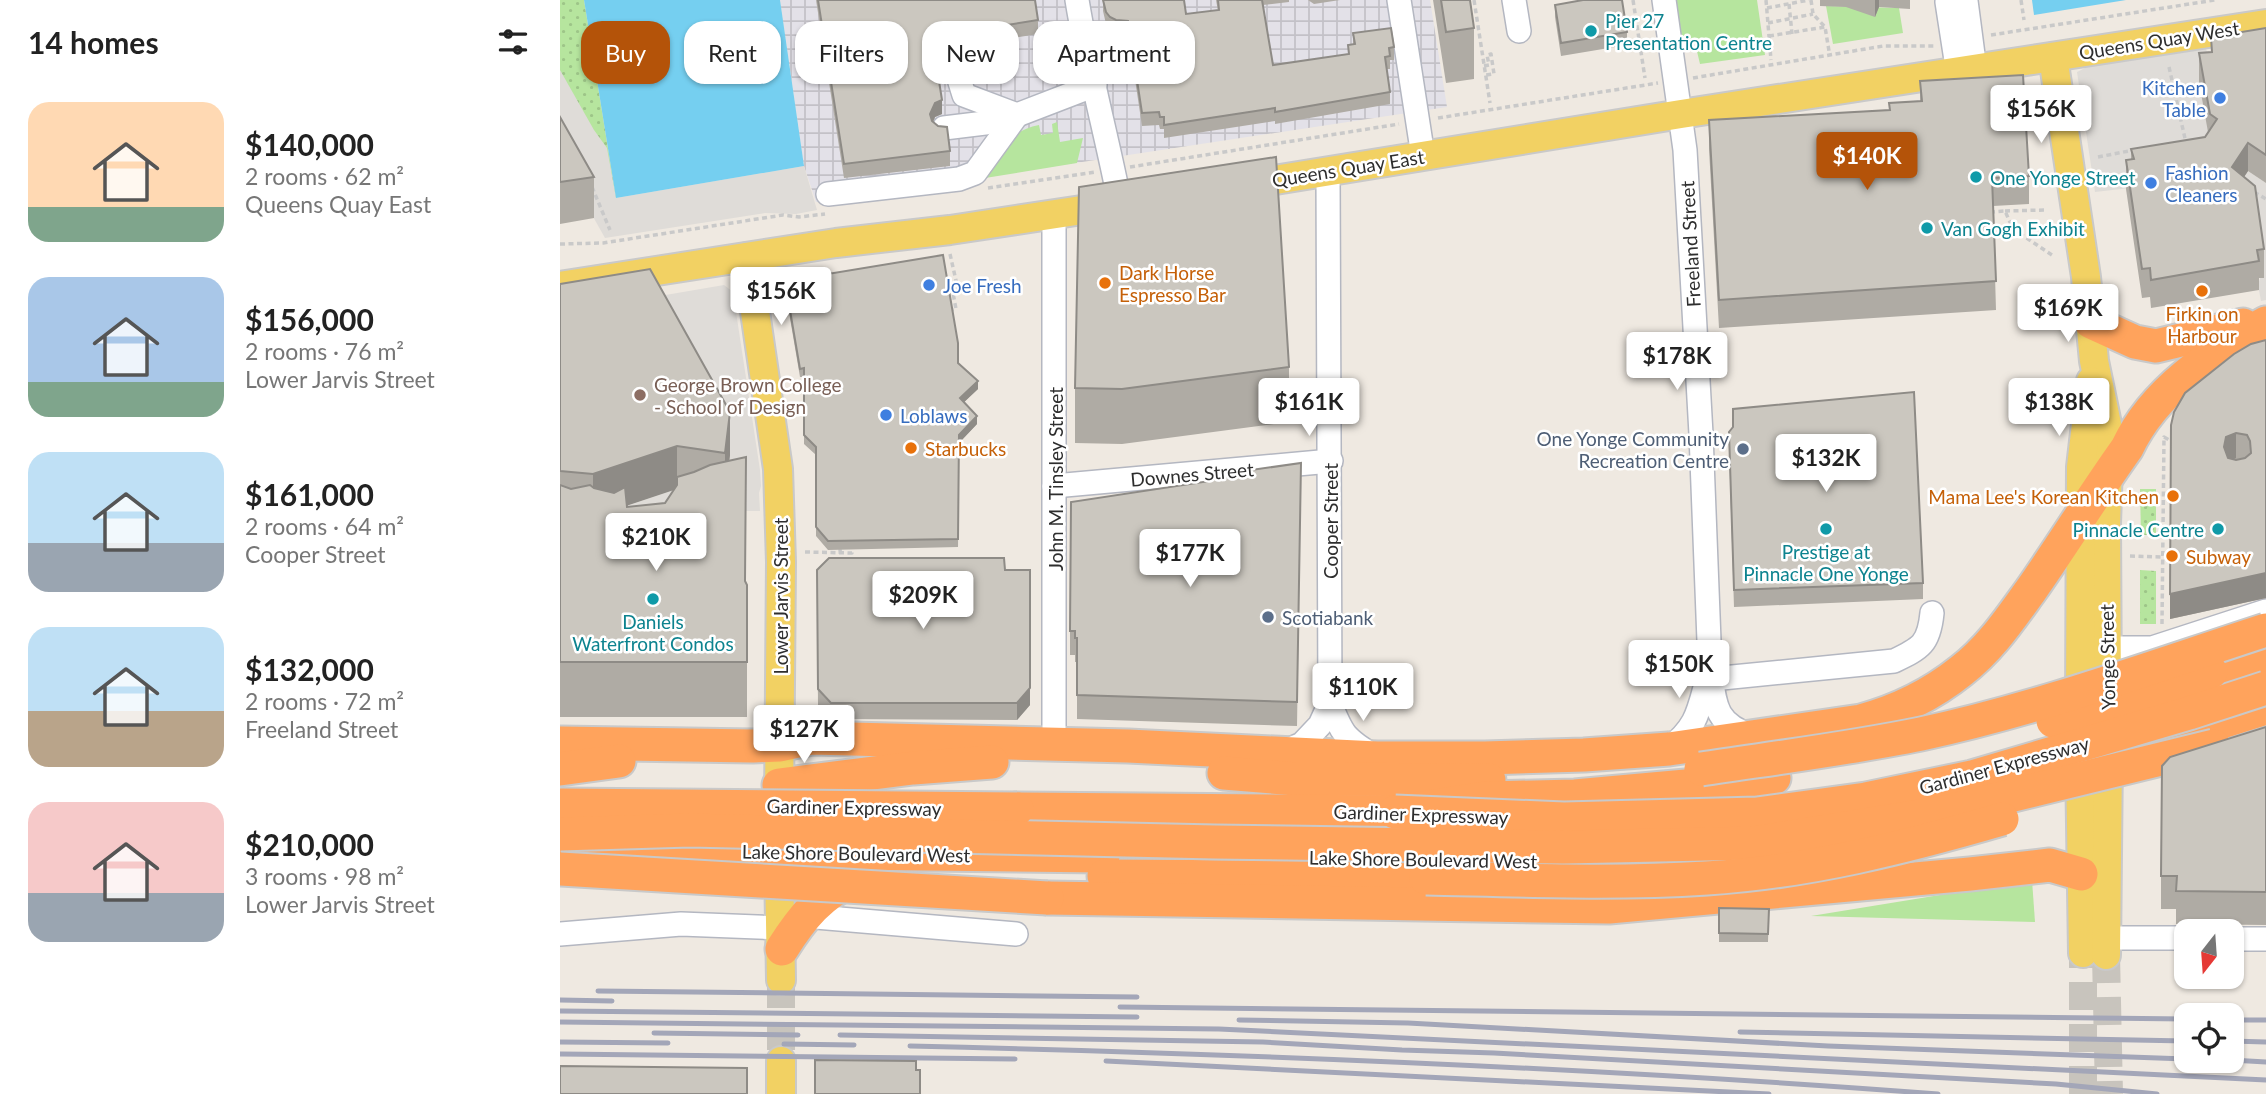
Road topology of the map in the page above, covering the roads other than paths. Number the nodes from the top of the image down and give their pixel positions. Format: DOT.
graph roads {
  1 [pos="1077,0"];
  2 [pos="1399,0"];
  3 [pos="1514,0"];
  4 [pos="1664,0"];
  5 [pos="1956,2"];
  6 [pos="2266,24"];
  7 [pos="1520,31"];
  8 [pos="2053,57"];
  9 [pos="1966,71"];
  10 [pos="961,84"];
  11 [pos="1095,85"];
  12 [pos="1681,114"];
  13 [pos="1017,115"];
  14 [pos="944,128"];
  15 [pos="1423,156"];
  16 [pos="1328,172"];
  17 [pos="1211,190"];
  18 [pos="828,194"];
  19 [pos="1133,202"];
  20 [pos="1054,214"];
  21 [pos="747,257"];
  22 [pos="560,286"];
  23 [pos="2266,321"];
  24 [pos="2091,322"];
  25 [pos="2094,361"];
  26 [pos="1331,461"];
  27 [pos="2107,478"];
  28 [pos="1054,486"];
  29 [pos="2080,519"];
  30 [pos="2266,611"];
  31 [pos="1932,613"];
  32 [pos="2266,630"];
  33 [pos="2106,648"];
  34 [pos="2266,655"];
  35 [pos="1711,673"];
  36 [pos="2266,688"];
  37 [pos="1330,703"];
  38 [pos="2266,708"];
  39 [pos="2266,730"];
  40 [pos="1755,737"];
  41 [pos="2230,742"];
  42 [pos="560,743"];
  43 [pos="1054,743"];
  44 [pos="672,745"];
  45 [pos="780,745"];
  46 [pos="1669,749"];
  47 [pos="1279,754"];
  48 [pos="1377,758"];
  49 [pos="992,762"];
  50 [pos="2094,762"];
  51 [pos="560,769"];
  52 [pos="779,785"];
  53 [pos="560,805"];
  54 [pos="1395,812"];
  55 [pos="560,834"];
  56 [pos="560,850"];
  57 [pos="778,852"];
  58 [pos="1642,861"];
  59 [pos="560,869"];
  60 [pos="878,869"];
  61 [pos="2081,874"];
  62 [pos="1379,904"];
  63 [pos="560,934"];
  64 [pos="1016,934"];
  65 [pos="2244,939"];
  66 [pos="2266,939"];
  67 [pos="2174,940"];
  68 [pos="787,943"];
  69 [pos="2099,949"];
  70 [pos="781,1061"];
  71 [pos="781,1094"];
  1 -- 11 [label="street"];
  2 -- 15 [label="street"];
  3 -- 7 [label="street"];
  4 -- 12 [label="street, Freeland Street"];
  5 -- 9 [label="street"];
  6 -- 8 [label="main road, Queens Quay West"];
  8 -- 9 [label="main road, Queens Quay East"];
  8 -- 24 [label="main road, Yonge Street"];
  9 -- 12 [label="main road, Queens Quay East"];
  10 -- 13 [label="street"];
  11 -- 13 [label="street"];
  11 -- 19 [label="street"];
  12 -- 15 [label="main road, Queens Quay East"];
  12 -- 35 [label="street, Freeland Street"];
  13 -- 14 [label="street"];
  13 -- 18 [label="street"];
  15 -- 16 [label="main road, Queens Quay East"];
  16 -- 17 [label="main road, Queens Quay East"];
  16 -- 26 [label="street, Cooper Street"];
  19 -- 20 [label="main road"];
  20 -- 21 [label="main road"];
  20 -- 28 [label="street, John M. Tinsley Street"];
  21 -- 22 [label="main road"];
  21 -- 45 [label="main road, Lower Jarvis Street"];
  23 -- 24 [label="highway"];
  23 -- 27 [label="highway"];
  24 -- 25 [label="main road, Yonge Street"];
  25 -- 27 [label="main road, Yonge Street"];
  25 -- 29 [label="main road, Yonge Street"];
  26 -- 28 [label="street, Downes Street"];
  26 -- 37 [label="street, Cooper Street"];
  27 -- 29 [label="highway"];
  27 -- 33 [label="main road, Yonge Street"];
  28 -- 43 [label="street, John M. Tinsley Street"];
  29 -- 40 [label="highway"];
  29 -- 50 [label="main road, Yonge Street"];
  30 -- 33 [label="street"];
  31 -- 35 [label="street"];
  32 -- 49 [label="highway, bridge"];
  33 -- 50 [label="main road, Yonge Street"];
  34 -- 54 [label="highway, bridge"];
  35 -- 40 [label="street, Freeland Street"];
  35 -- 46 [label="street, Freeland Street"];
  36 -- 54 [label="highway, Gardiner Expressway, bridge"];
  37 -- 47 [label="street"];
  37 -- 48 [label="street, Cooper Street"];
  38 -- 50 [label="highway, Lake Shore Boulevard West"];
  39 -- 41 [label="highway, Gardiner Expressway"];
  40 -- 46 [label="highway"];
  41 -- 55 [label="highway, Gardiner Expressway, bridge"];
  41 -- 60 [label="highway, bridge"];
  42 -- 44 [label="highway"];
  43 -- 45 [label="highway"];
  43 -- 47 [label="highway"];
  44 -- 45 [label="highway"];
  44 -- 51 [label="highway"];
  45 -- 49 [label="highway"];
  45 -- 52 [label="main road, Lower Jarvis Street"];
  46 -- 48 [label="highway"];
  47 -- 48 [label="highway"];
  49 -- 52 [label="highway"];
  50 -- 58 [label="highway, Lake Shore Boulevard West"];
  50 -- 61 [label="main road, Yonge Street"];
  50 -- 69 [label="main road, Yonge Street"];
  52 -- 57 [label="main road, Lower Jarvis Street"];
  53 -- 54 [label="highway, Gardiner Expressway, bridge"];
  56 -- 57 [label="highway, Lake Shore Boulevard West"];
  57 -- 58 [label="highway, Lake Shore Boulevard West"];
  57 -- 60 [label="highway"];
  57 -- 68 [label="main road, Lower Jarvis Street"];
  58 -- 62 [label="highway"];
  59 -- 62 [label="highway, bridge"];
  60 -- 68 [label="highway"];
  61 -- 62 [label="highway"];
  61 -- 69 [label="main road, Yonge Street"];
  63 -- 68 [label="street"];
  64 -- 68 [label="street"];
  65 -- 66 [label="street"];
  67 -- 69 [label="street"];
  70 -- 71 [label="main road"];
}
